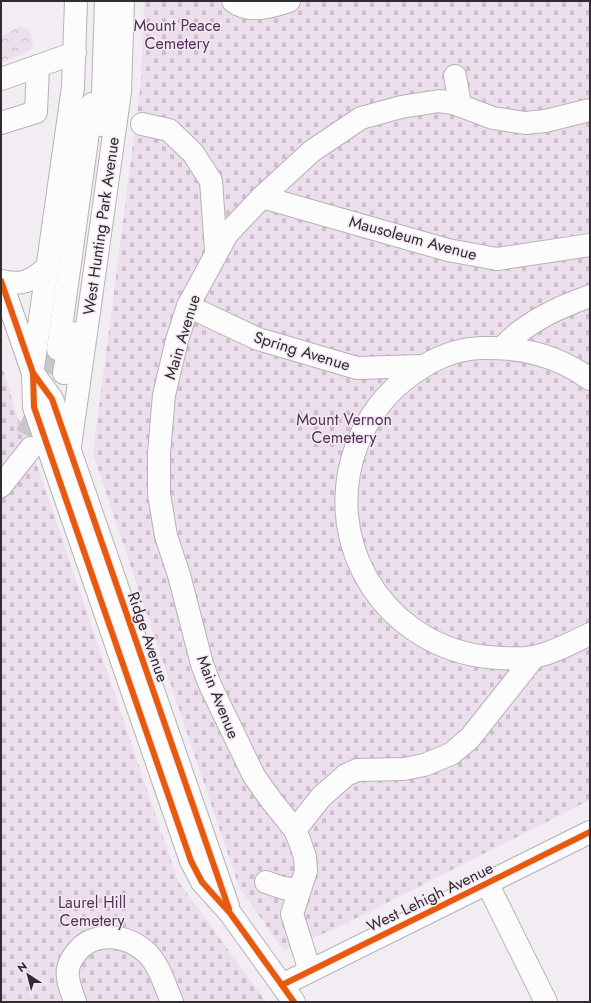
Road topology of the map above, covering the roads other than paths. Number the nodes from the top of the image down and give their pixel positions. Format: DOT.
graph roads {
  1 [pos="76,1"];
  2 [pos="95,1"];
  3 [pos="106,1"];
  4 [pos="123,1"];
  5 [pos="233,1"];
  6 [pos="289,1"];
  7 [pos="75,53"];
  8 [pos="38,66"];
  9 [pos="455,76"];
  10 [pos="1,79"];
  11 [pos="460,105"];
  12 [pos="590,110"];
  13 [pos="1,123"];
  14 [pos="142,124"];
  15 [pos="262,197"];
  16 [pos="590,245"];
  17 [pos="216,251"];
  18 [pos="47,267"];
  19 [pos="1,281"];
  20 [pos="590,296"];
  21 [pos="188,306"];
  22 [pos="502,348"];
  23 [pos="422,366"];
  24 [pos="33,373"];
  25 [pos="590,379"];
  26 [pos="70,449"];
  27 [pos="1,470"];
  28 [pos="1,486"];
  29 [pos="590,635"];
  30 [pos="534,657"];
  31 [pos="295,830"];
  32 [pos="590,832"];
  33 [pos="266,882"];
  34 [pos="487,883"];
  35 [pos="299,890"];
  36 [pos="230,913"];
  37 [pos="310,971"];
  38 [pos="288,994"];
  39 [pos="75,1002"];
  40 [pos="172,1002"];
  41 [pos="546,1002"];
  1 -- 7 [label="main road"];
  2 -- 3 [label="main road, West Hunting Park Avenue"];
  4 -- 26 [label="main road, West Hunting Park Avenue"];
  5 -- 6 [label="main road"];
  7 -- 8 [label="main road"];
  7 -- 18 [label="main road"];
  8 -- 10 [label="main road"];
  8 -- 13 [label="main road"];
  9 -- 11 [label="main road"];
  11 -- 12 [label="main road, Main Avenue"];
  11 -- 15 [label="main road, Main Avenue"];
  14 -- 17 [label="main road"];
  15 -- 16 [label="main road, Mausoleum Avenue"];
  15 -- 17 [label="main road, Main Avenue"];
  17 -- 21 [label="main road, Main Avenue"];
  18 -- 19 [label="main road"];
  18 -- 24 [label="main road"];
  19 -- 24 [label="main road, Ridge Avenue"];
  20 -- 22 [label="main road"];
  21 -- 23 [label="main road, Spring Avenue"];
  21 -- 31 [label="main road, Main Avenue"];
  22 -- 23 [label="main road"];
  22 -- 25 [label="main road"];
  23 -- 30 [label="main road"];
  24 -- 26 [label="main road, Ridge Avenue"];
  24 -- 36 [label="main road, Ridge Avenue"];
  26 -- 36 [label="main road, Ridge Avenue"];
  27 -- 28 [label="main road"];
  29 -- 30 [label="main road"];
  30 -- 31 [label="main road"];
  31 -- 35 [label="main road, Main Avenue"];
  32 -- 34 [label="main road, West Lehigh Avenue"];
  33 -- 35 [label="main road"];
  34 -- 37 [label="main road, West Lehigh Avenue"];
  34 -- 41 [label="main road"];
  35 -- 37 [label="main road, Main Avenue"];
  36 -- 38 [label="main road, Ridge Avenue"];
  37 -- 38 [label="main road, West Lehigh Avenue"];
  39 -- 40 [label="main road"];
}
